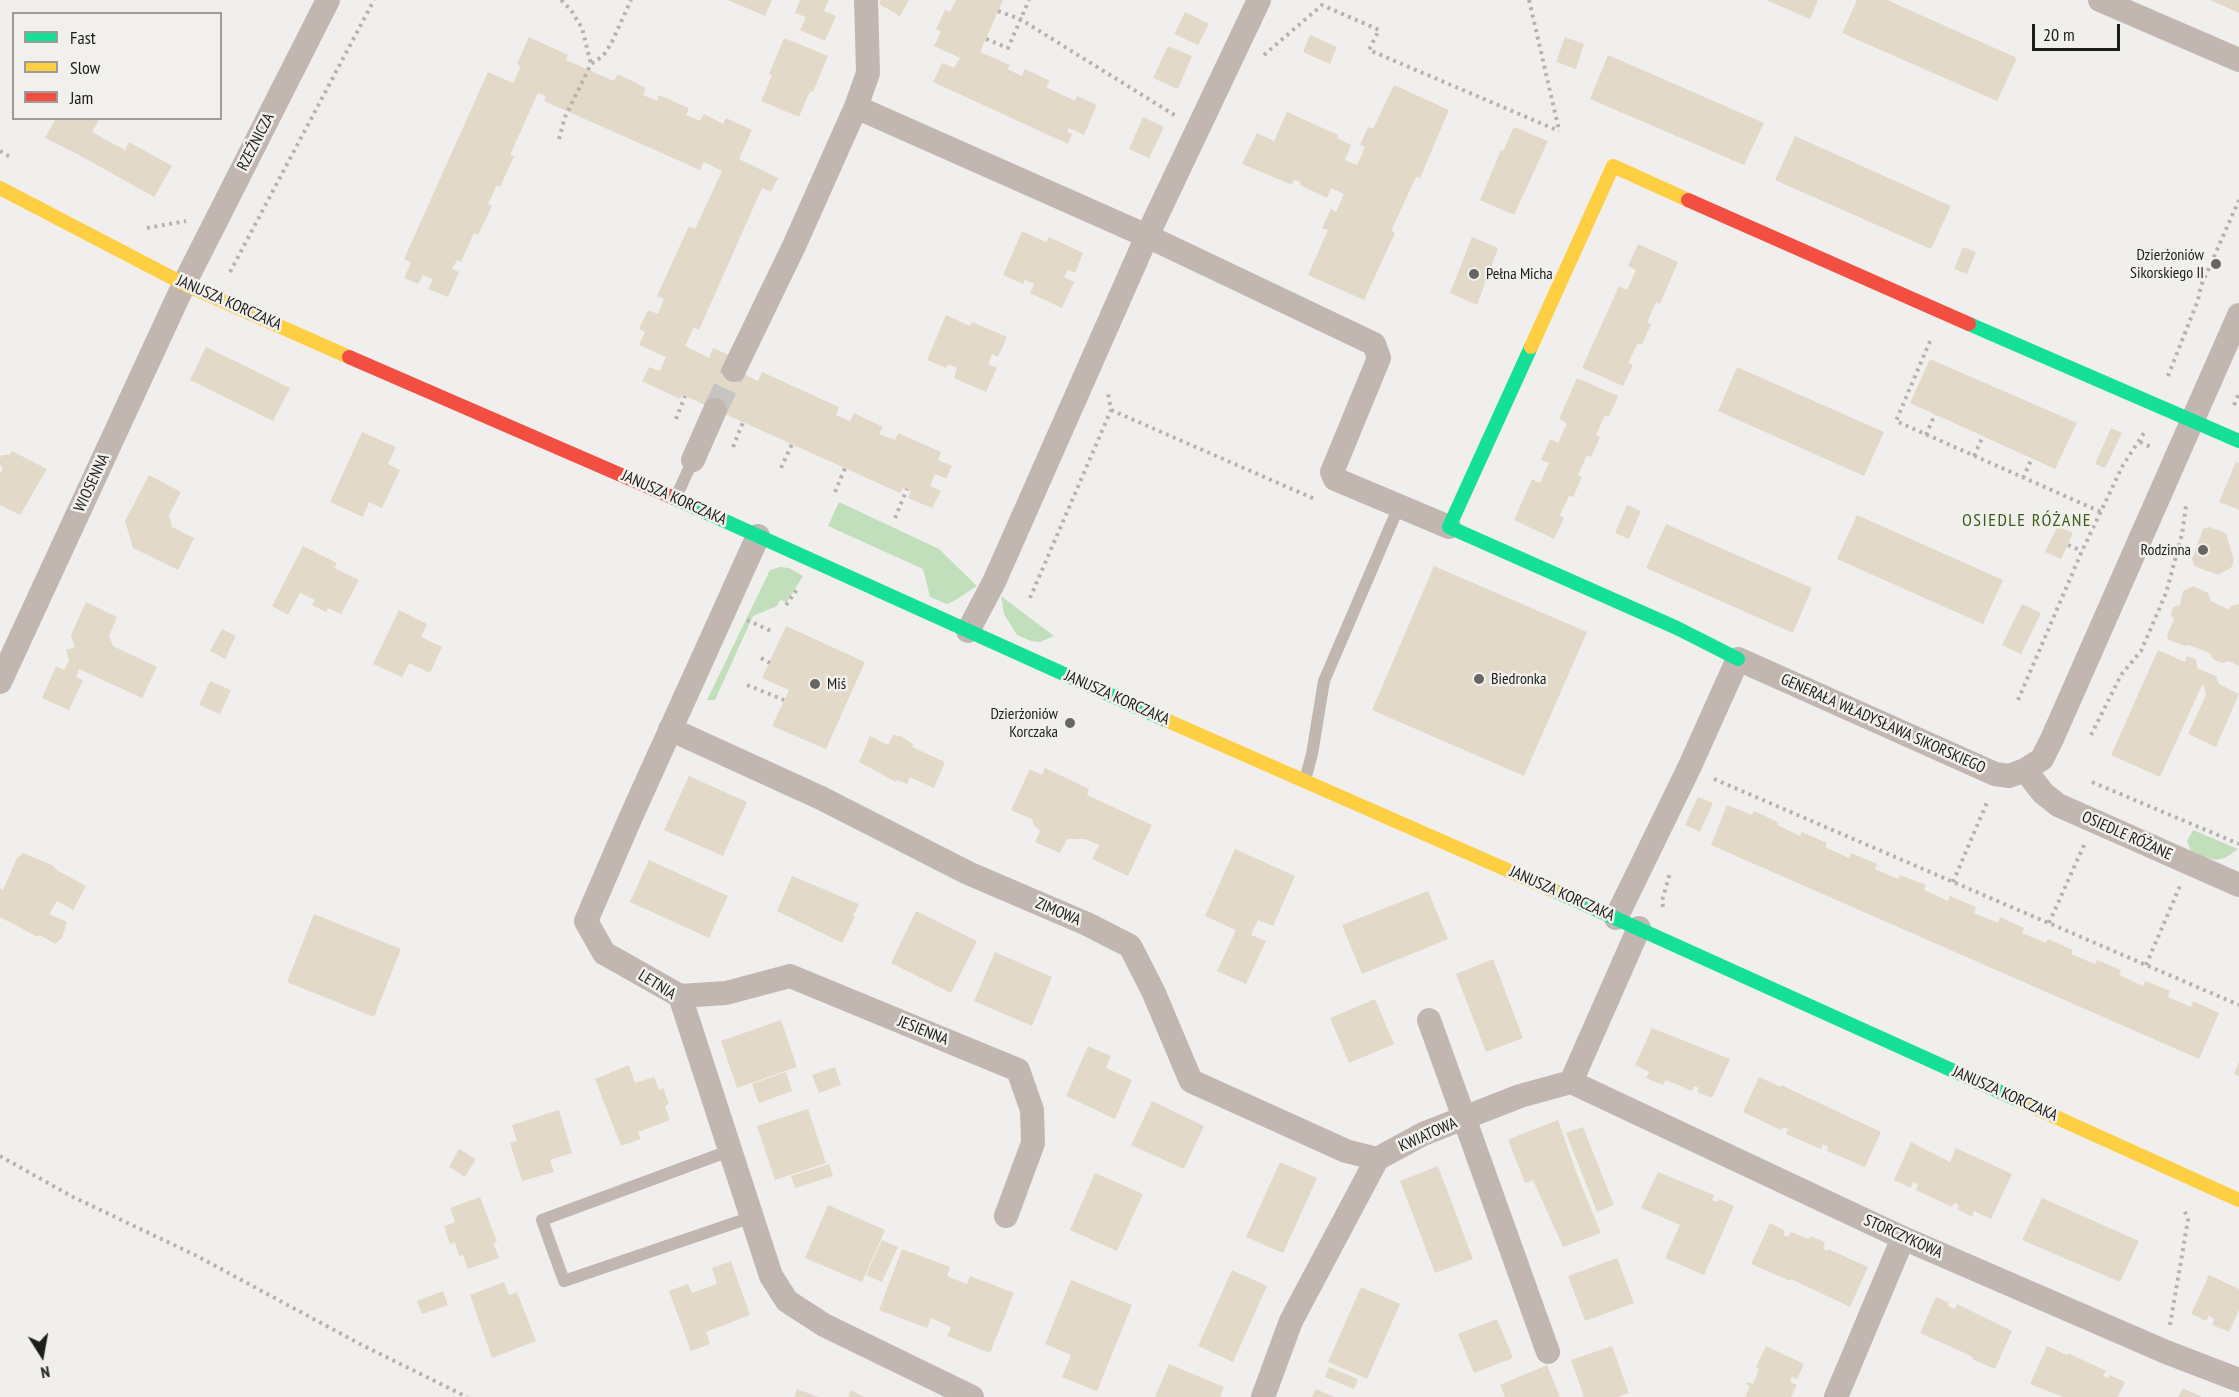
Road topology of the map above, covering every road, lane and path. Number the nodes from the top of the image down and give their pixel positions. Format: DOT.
graph roads {
  1 [pos="328,0"];
  2 [pos="374,0"];
  3 [pos="561,0"];
  4 [pos="631,0"];
  5 [pos="866,0"];
  6 [pos="1029,0"];
  7 [pos="1259,0"];
  8 [pos="1529,0"];
  9 [pos="2100,0"];
  10 [pos="998,11"];
  11 [pos="1020,19"];
  12 [pos="986,39"];
  13 [pos="1263,57"];
  14 [pos="2239,60"];
  15 [pos="591,64"];
  16 [pos="856,107"];
  17 [pos="1197,129"];
  18 [pos="559,139"];
  19 [pos="0,151"];
  20 [pos="10,157"];
  21 [pos="0,188"];
  22 [pos="2239,200"];
  23 [pos="143,227"];
  24 [pos="210,232"];
  25 [pos="1147,236"];
  26 [pos="250,237"];
  27 [pos="245,245"];
  28 [pos="184,284"];
  29 [pos="2239,315"];
  30 [pos="1934,334"];
  31 [pos="734,370"];
  32 [pos="2166,382"];
  33 [pos="1108,390"];
  34 [pos="686,396"];
  35 [pos="715,410"];
  36 [pos="1112,410"];
  37 [pos="1935,414"];
  38 [pos="676,419"];
  39 [pos="743,422"];
  40 [pos="2192,422"];
  41 [pos="1926,435"];
  42 [pos="1983,436"];
  43 [pos="2239,441"];
  44 [pos="2140,442"];
  45 [pos="792,444"];
  46 [pos="733,447"];
  47 [pos="1974,456"];
  48 [pos="2032,458"];
  49 [pos="693,460"];
  50 [pos="781,468"];
  51 [pos="845,468"];
  52 [pos="2024,478"];
  53 [pos="907,489"];
  54 [pos="835,492"];
  55 [pos="675,498"];
  56 [pos="1325,503"];
  57 [pos="2187,505"];
  58 [pos="1399,506"];
  59 [pos="2101,512"];
  60 [pos="895,518"];
  61 [pos="1449,527"];
  62 [pos="758,536"];
  63 [pos="2068,545"];
  64 [pos="2082,551"];
  65 [pos="799,586"];
  66 [pos="1030,598"];
  67 [pos="786,605"];
  68 [pos="752,621"];
  69 [pos="968,631"];
  70 [pos="773,632"];
  71 [pos="761,658"];
  72 [pos="1738,659"];
  73 [pos="770,663"];
  74 [pos="0,682"];
  75 [pos="747,685"];
  76 [pos="784,700"];
  77 [pos="2018,700"];
  78 [pos="670,729"];
  79 [pos="2091,735"];
  80 [pos="1689,768"];
  81 [pos="2025,770"];
  82 [pos="1304,782"];
  83 [pos="2092,782"];
  84 [pos="1988,799"];
  85 [pos="2085,842"];
  86 [pos="2239,844"];
  87 [pos="1953,882"];
  88 [pos="2238,882"];
  89 [pos="2181,883"];
  90 [pos="1616,918"];
  91 [pos="2049,923"];
  92 [pos="1639,928"];
  93 [pos="2146,965"];
  94 [pos="680,996"];
  95 [pos="2239,1005"];
  96 [pos="1429,1020"];
  97 [pos="1571,1082"];
  98 [pos="1464,1119"];
  99 [pos="729,1150"];
  100 [pos="0,1156"];
  101 [pos="1377,1159"];
  102 [pos="2184,1174"];
  103 [pos="2239,1200"];
  104 [pos="752,1216"];
  105 [pos="1006,1216"];
  106 [pos="1903,1238"];
  107 [pos="1548,1352"];
  108 [pos="2166,1352"];
  109 [pos="2239,1380"];
  110 [pos="467,1397"];
  111 [pos="972,1397"];
  112 [pos="1263,1397"];
  113 [pos="1836,1397"];
  1 -- 24 [label="street, RZEŹNICZA"];
  2 -- 26 [label="path"];
  3 -- 15 [label="path"];
  4 -- 15 [label="path"];
  5 -- 16 [label="street"];
  6 -- 11 [label="path"];
  7 -- 17 [label="street"];
  8 -- 13 [label="path"];
  9 -- 14 [label="street"];
  10 -- 11 [label="path"];
  11 -- 12 [label="path"];
  11 -- 17 [label="path"];
  15 -- 18 [label="path"];
  16 -- 25 [label="street"];
  16 -- 31 [label="street"];
  17 -- 25 [label="street"];
  19 -- 20 [label="path"];
  21 -- 28 [label="street, JANUSZA KORCZAKA"];
  22 -- 32 [label="path"];
  23 -- 24 [label="path"];
  24 -- 27 [label="path"];
  24 -- 28 [label="street, RZEŹNICZA"];
  25 -- 58 [label="street"];
  25 -- 69 [label="street"];
  28 -- 55 [label="street, JANUSZA KORCZAKA"];
  28 -- 74 [label="street, WIOSENNA"];
  29 -- 40 [label="street"];
  30 -- 41 [label="path"];
  33 -- 36 [label="path"];
  34 -- 38 [label="path"];
  35 -- 49 [label="street"];
  36 -- 56 [label="path"];
  36 -- 66 [label="path"];
  37 -- 41 [label="path"];
  39 -- 46 [label="path"];
  40 -- 43 [label="street"];
  40 -- 61 [label="street"];
  40 -- 81 [label="street"];
  41 -- 47 [label="path"];
  42 -- 47 [label="path"];
  44 -- 59 [label="path"];
  45 -- 50 [label="path"];
  47 -- 52 [label="path"];
  48 -- 52 [label="path"];
  49 -- 55 [label="lane"];
  51 -- 54 [label="path"];
  52 -- 59 [label="path"];
  53 -- 60 [label="path"];
  55 -- 62 [label="street, JANUSZA KORCZAKA"];
  57 -- 79 [label="path"];
  58 -- 61 [label="street"];
  58 -- 82 [label="lane"];
  59 -- 64 [label="path"];
  61 -- 72 [label="street"];
  62 -- 69 [label="street, JANUSZA KORCZAKA"];
  62 -- 78 [label="street, LETNIA"];
  63 -- 64 [label="path"];
  64 -- 77 [label="path"];
  65 -- 67 [label="path"];
  68 -- 70 [label="path"];
  69 -- 82 [label="street, JANUSZA KORCZAKA"];
  71 -- 73 [label="path"];
  72 -- 80 [label="street"];
  72 -- 81 [label="street, GENERAŁA WŁADYSŁAWA SIKORSKIEGO"];
  75 -- 76 [label="path"];
  78 -- 94 [label="street, LETNIA"];
  78 -- 101 [label="street, ZIMOWA"];
  80 -- 87 [label="path"];
  80 -- 90 [label="street"];
  81 -- 88 [label="street, OSIEDLE RÓŻANE"];
  82 -- 90 [label="street, JANUSZA KORCZAKA"];
  83 -- 86 [label="path"];
  84 -- 87 [label="path"];
  85 -- 91 [label="path"];
  87 -- 91 [label="path"];
  89 -- 93 [label="path"];
  90 -- 92 [label="street, JANUSZA KORCZAKA"];
  91 -- 93 [label="path"];
  92 -- 97 [label="street"];
  92 -- 102 [label="street, JANUSZA KORCZAKA"];
  93 -- 95 [label="path"];
  94 -- 99 [label="street, LETNIA"];
  94 -- 105 [label="street, JESIENNA"];
  96 -- 98 [label="street"];
  97 -- 98 [label="street, KWIATOWA"];
  97 -- 106 [label="street, STORCZYKOWA"];
  98 -- 101 [label="street, KWIATOWA"];
  98 -- 107 [label="street"];
  99 -- 104 [label="street, LETNIA"];
  99 -- 104 [label="lane"];
  100 -- 110 [label="path"];
  101 -- 112 [label="street"];
  102 -- 103 [label="street, JANUSZA KORCZAKA"];
  102 -- 108 [label="path"];
  104 -- 111 [label="street, LETNIA"];
  106 -- 108 [label="street, STORCZYKOWA"];
  106 -- 113 [label="street"];
  108 -- 109 [label="street, STORCZYKOWA"];
}
